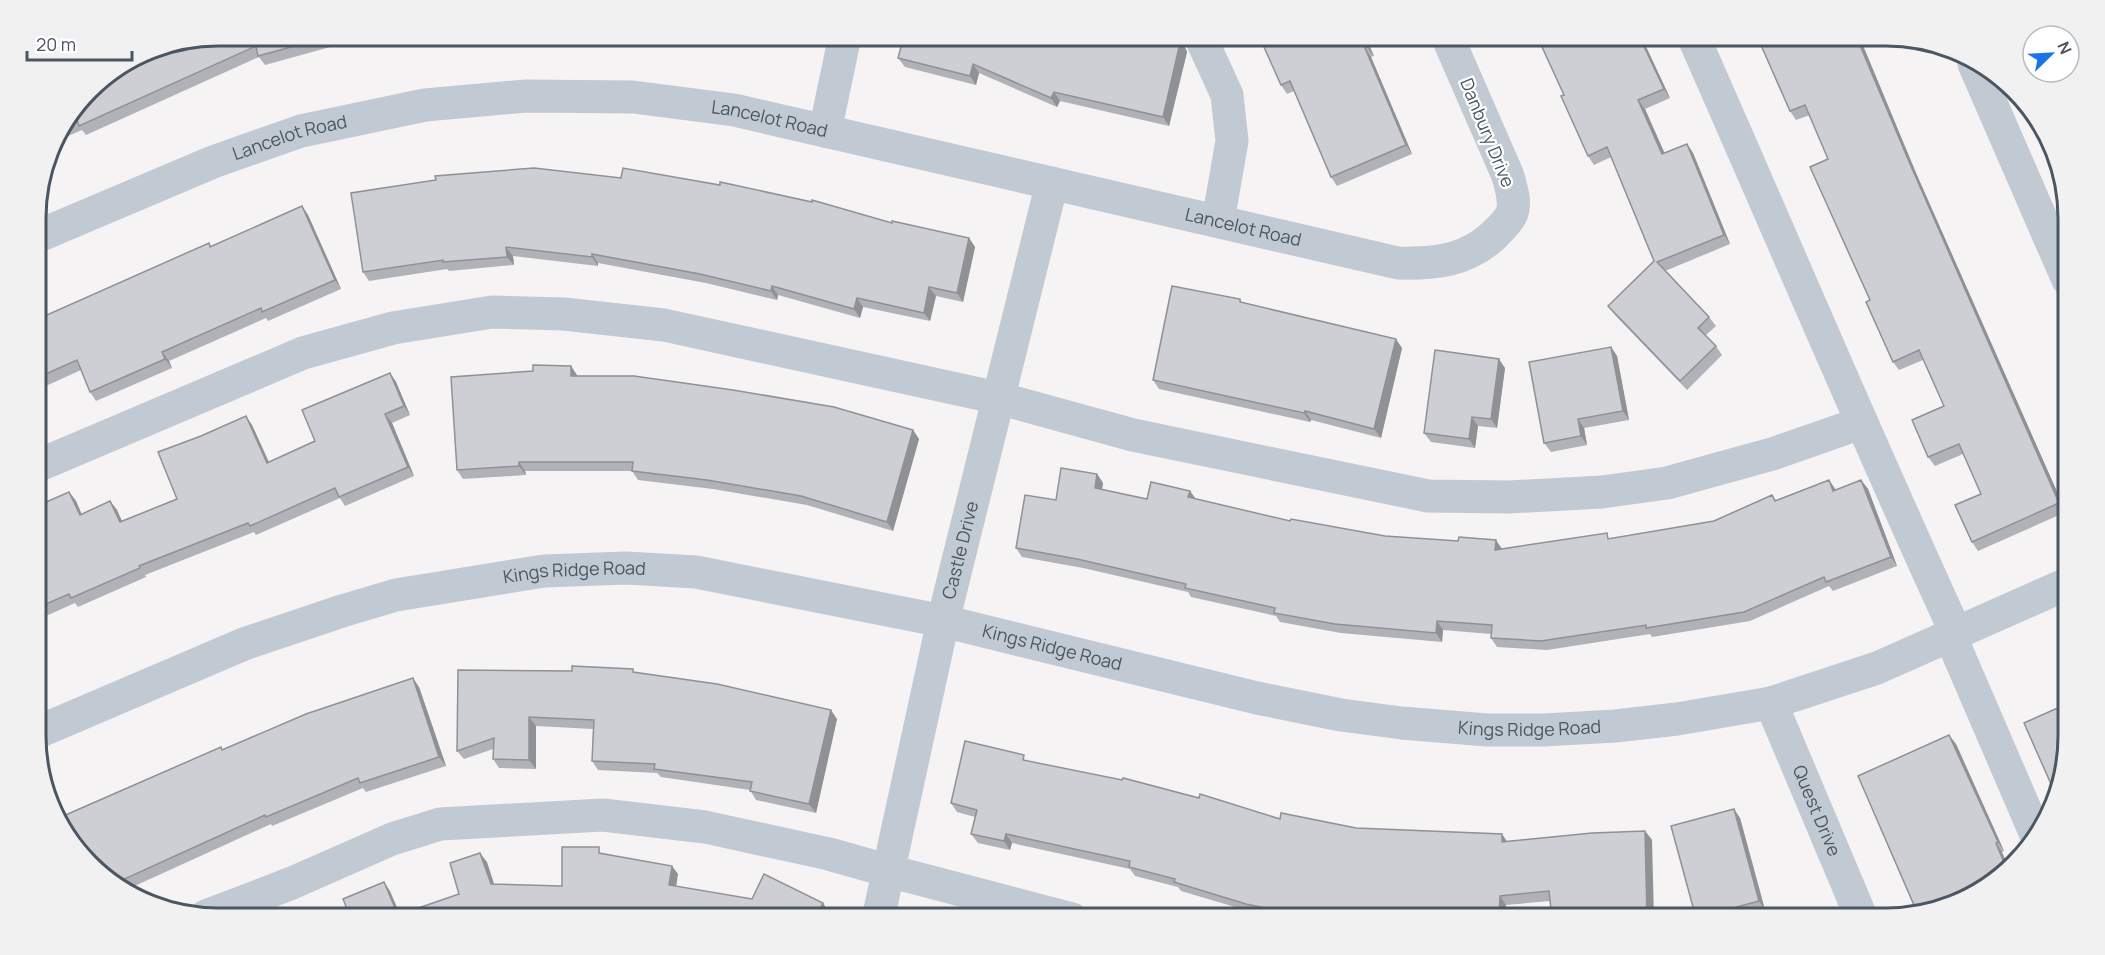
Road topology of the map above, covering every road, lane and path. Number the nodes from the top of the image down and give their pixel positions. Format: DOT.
graph roads {
  1 [pos="1205,46"];
  2 [pos="1451,46"];
  3 [pos="1697,46"];
  4 [pos="843,47"];
  5 [pos="1987,79"];
  6 [pos="2007,104"];
  7 [pos="825,131"];
  8 [pos="1052,183"];
  9 [pos="1218,221"];
  10 [pos="1500,229"];
  11 [pos="47,232"];
  12 [pos="2058,251"];
  13 [pos="998,398"];
  14 [pos="1861,423"];
  15 [pos="47,462"];
  16 [pos="2058,587"];
  17 [pos="943,621"];
  18 [pos="1953,634"];
  19 [pos="1771,703"];
  20 [pos="46,729"];
  21 [pos="2032,826"];
  22 [pos="888,872"];
  23 [pos="227,908"];
  24 [pos="880,908"];
  25 [pos="1029,908"];
  26 [pos="1858,908"];
  1 -- 9 [label="street"];
  2 -- 10 [label="street, Danbury Drive"];
  3 -- 14 [label="street"];
  4 -- 7 [label="street"];
  5 -- 6 [label="street"];
  6 -- 12 [label="street"];
  7 -- 8 [label="street, Lancelot Road"];
  7 -- 11 [label="street, Lancelot Road"];
  8 -- 9 [label="street, Lancelot Road"];
  8 -- 13 [label="street, Castle Drive"];
  9 -- 10 [label="street, Lancelot Road"];
  13 -- 14 [label="street"];
  13 -- 15 [label="street"];
  13 -- 17 [label="street, Castle Drive"];
  14 -- 18 [label="street"];
  16 -- 18 [label="street, Kings Ridge Road"];
  17 -- 19 [label="street, Kings Ridge Road"];
  17 -- 20 [label="street, Kings Ridge Road"];
  17 -- 22 [label="street, Castle Drive"];
  18 -- 19 [label="street, Kings Ridge Road"];
  18 -- 21 [label="street"];
  19 -- 26 [label="street, Quest Drive"];
  22 -- 23 [label="street"];
  22 -- 24 [label="street, Castle Drive"];
  22 -- 25 [label="street"];
}
